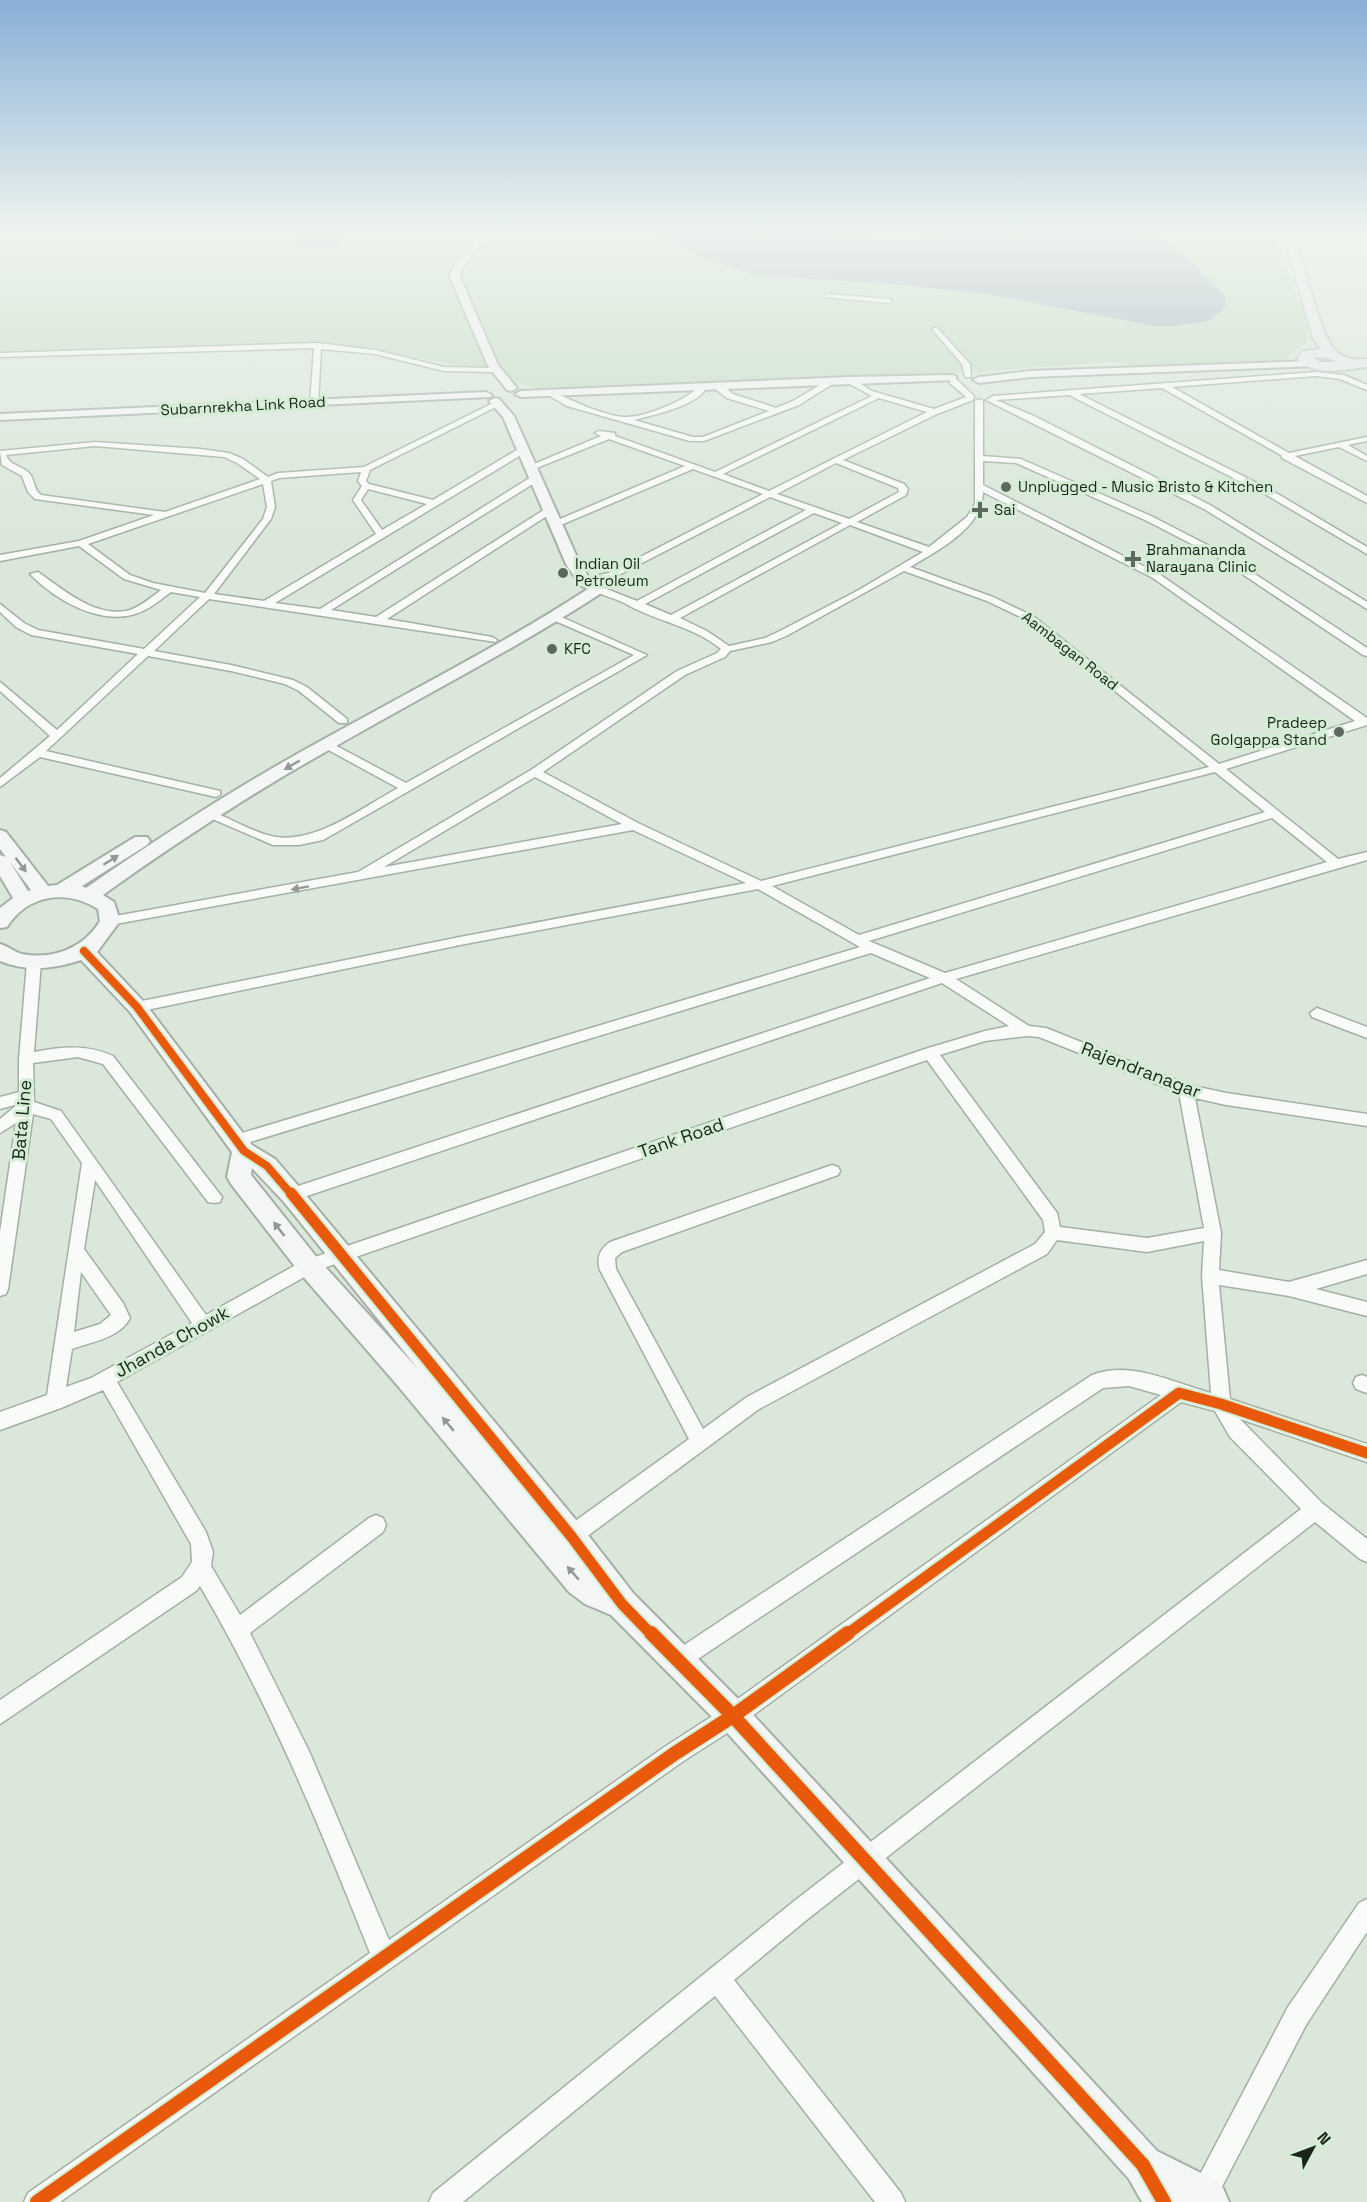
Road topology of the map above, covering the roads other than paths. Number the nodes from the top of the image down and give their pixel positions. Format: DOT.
graph roads {
  1 [pos="478,332"];
  2 [pos="937,332"];
  3 [pos="1304,332"];
  4 [pos="1318,332"];
  5 [pos="318,345"];
  6 [pos="1,357"];
  7 [pos="1367,357"];
  8 [pos="1308,358"];
  9 [pos="1336,358"];
  10 [pos="1367,363"];
  11 [pos="495,371"];
  12 [pos="973,377"];
  13 [pos="849,380"];
  14 [pos="952,380"];
  15 [pos="833,381"];
  16 [pos="1161,384"];
  17 [pos="711,386"];
  18 [pos="1367,388"];
  19 [pos="994,391"];
  20 [pos="1068,391"];
  21 [pos="552,392"];
  22 [pos="516,393"];
  23 [pos="878,396"];
  24 [pos="492,398"];
  25 [pos="973,399"];
  26 [pos="314,403"];
  27 [pos="778,411"];
  28 [pos="934,412"];
  29 [pos="508,416"];
  30 [pos="0,417"];
  31 [pos="627,424"];
  32 [pos="619,432"];
  33 [pos="599,433"];
  34 [pos="609,437"];
  35 [pos="1367,440"];
  36 [pos="1341,445"];
  37 [pos="523,450"];
  38 [pos="1,453"];
  39 [pos="1285,456"];
  40 [pos="978,458"];
  41 [pos="1367,459"];
  42 [pos="836,460"];
  43 [pos="691,467"];
  44 [pos="366,469"];
  45 [pos="534,472"];
  46 [pos="715,475"];
  47 [pos="267,480"];
  48 [pos="366,486"];
  49 [pos="978,486"];
  50 [pos="767,494"];
  51 [pos="1367,501"];
  52 [pos="434,503"];
  53 [pos="550,510"];
  54 [pos="812,510"];
  55 [pos="166,514"];
  56 [pos="846,522"];
  57 [pos="556,524"];
  58 [pos="381,535"];
  59 [pos="81,543"];
  60 [pos="930,551"];
  61 [pos="1367,551"];
  62 [pos="0,558"];
  63 [pos="903,568"];
  64 [pos="35,573"];
  65 [pos="612,575"];
  66 [pos="591,586"];
  67 [pos="169,589"];
  68 [pos="207,596"];
  69 [pos="267,603"];
  70 [pos="635,606"];
  71 [pos="1367,606"];
  72 [pos="0,607"];
  73 [pos="322,612"];
  74 [pos="556,618"];
  75 [pos="378,620"];
  76 [pos="671,620"];
  77 [pos="492,640"];
  78 [pos="727,649"];
  79 [pos="1367,653"];
  80 [pos="146,654"];
  81 [pos="0,685"];
  82 [pos="343,721"];
  83 [pos="1365,721"];
  84 [pos="57,735"];
  85 [pos="327,745"];
  86 [pos="38,753"];
  87 [pos="1218,768"];
  88 [pos="536,772"];
  89 [pos="0,784"];
  90 [pos="407,788"];
  91 [pos="216,793"];
  92 [pos="1275,813"];
  93 [pos="207,814"];
  94 [pos="634,826"];
  95 [pos="0,836"];
  96 [pos="1365,859"];
  97 [pos="1336,863"];
  98 [pos="1,864"];
  99 [pos="357,878"];
  100 [pos="760,885"];
  101 [pos="52,892"];
  102 [pos="89,895"];
  103 [pos="24,900"];
  104 [pos="110,921"];
  105 [pos="0,922"];
  106 [pos="856,940"];
  107 [pos="872,948"];
  108 [pos="84,951"];
  109 [pos="2,956"];
  110 [pos="34,962"];
  111 [pos="944,978"];
  112 [pos="137,1007"];
  113 [pos="1317,1013"];
  114 [pos="1024,1029"];
  115 [pos="1367,1033"];
  116 [pos="930,1053"];
  117 [pos="26,1059"];
  118 [pos="1186,1090"];
  119 [pos="0,1102"];
  120 [pos="26,1102"];
  121 [pos="1367,1120"];
  122 [pos="0,1127"];
  123 [pos="240,1145"];
  124 [pos="90,1161"];
  125 [pos="832,1171"];
  126 [pos="292,1195"];
  127 [pos="214,1197"];
  128 [pos="1053,1233"];
  129 [pos="1213,1233"];
  130 [pos="76,1251"];
  131 [pos="339,1255"];
  132 [pos="309,1266"];
  133 [pos="1367,1267"];
  134 [pos="1210,1276"];
  135 [pos="0,1288"];
  136 [pos="1289,1288"];
  137 [pos="1367,1309"];
  138 [pos="203,1325"];
  139 [pos="65,1343"];
  140 [pos="106,1379"];
  141 [pos="1179,1393"];
  142 [pos="55,1402"];
  143 [pos="1221,1404"];
  144 [pos="0,1421"];
  145 [pos="700,1441"];
  146 [pos="1367,1453"];
  147 [pos="1315,1510"];
  148 [pos="376,1525"];
  149 [pos="571,1536"];
  150 [pos="1367,1552"];
  151 [pos="201,1568"];
  152 [pos="622,1604"];
  153 [pos="237,1630"];
  154 [pos="676,1662"];
  155 [pos="0,1713"];
  156 [pos="733,1716"];
  157 [pos="864,1862"];
  158 [pos="1367,1911"];
  159 [pos="384,1957"];
  160 [pos="717,1979"];
  161 [pos="1143,2164"];
  162 [pos="1206,2198"];
  163 [pos="37,2202"];
  164 [pos="442,2202"];
  165 [pos="892,2202"];
  166 [pos="1164,2202"];
  1 -- 11 [label="street"];
  2 -- 12 [label="street"];
  3 -- 8 [label="highway"];
  4 -- 9 [label="highway"];
  5 -- 6 [label="street"];
  5 -- 11 [label="street"];
  5 -- 26 [label="street"];
  7 -- 9 [label="highway"];
  8 -- 9 [label="highway"];
  8 -- 12 [label="street"];
  8 -- 19 [label="street"];
  9 -- 10 [label="highway"];
  11 -- 21 [label="street"];
  11 -- 22 [label="street"];
  11 -- 24 [label="street"];
  12 -- 14 [label="street"];
  12 -- 19 [label="street"];
  13 -- 14 [label="street"];
  13 -- 15 [label="street"];
  13 -- 23 [label="street"];
  14 -- 25 [label="street"];
  15 -- 17 [label="street"];
  15 -- 27 [label="street"];
  16 -- 18 [label="street"];
  16 -- 20 [label="street"];
  16 -- 39 [label="street"];
  17 -- 21 [label="street"];
  17 -- 27 [label="street"];
  17 -- 31 [label="street"];
  19 -- 20 [label="street"];
  19 -- 25 [label="street"];
  19 -- 71 [label="street"];
  20 -- 61 [label="street"];
  21 -- 22 [label="street"];
  21 -- 31 [label="street"];
  22 -- 24 [label="street, Subarnrekha Link Road"];
  22 -- 29 [label="street"];
  23 -- 28 [label="street"];
  23 -- 46 [label="street"];
  24 -- 26 [label="street, Subarnrekha Link Road"];
  24 -- 29 [label="street"];
  24 -- 44 [label="street"];
  25 -- 28 [label="street"];
  25 -- 40 [label="street"];
  26 -- 30 [label="street, Subarnrekha Link Road"];
  27 -- 31 [label="street"];
  28 -- 42 [label="street"];
  29 -- 37 [label="street"];
  32 -- 34 [label="street"];
  33 -- 34 [label="street"];
  34 -- 43 [label="street"];
  34 -- 45 [label="street"];
  35 -- 36 [label="street"];
  36 -- 39 [label="street"];
  36 -- 41 [label="street"];
  37 -- 45 [label="street"];
  37 -- 52 [label="street"];
  38 -- 47 [label="street"];
  38 -- 55 [label="street"];
  39 -- 51 [label="street"];
  40 -- 49 [label="street"];
  40 -- 79 [label="street"];
  42 -- 50 [label="street"];
  42 -- 56 [label="street"];
  43 -- 46 [label="street"];
  43 -- 57 [label="street"];
  44 -- 47 [label="street"];
  44 -- 48 [label="street"];
  45 -- 53 [label="street"];
  45 -- 73 [label="street"];
  46 -- 50 [label="street"];
  47 -- 55 [label="street"];
  47 -- 68 [label="street"];
  48 -- 52 [label="street"];
  48 -- 58 [label="street"];
  49 -- 60 [label="street"];
  49 -- 83 [label="street"];
  50 -- 54 [label="street"];
  50 -- 65 [label="street"];
  52 -- 58 [label="street"];
  53 -- 57 [label="street"];
  53 -- 75 [label="street"];
  54 -- 56 [label="street"];
  54 -- 70 [label="street"];
  55 -- 59 [label="street"];
  56 -- 60 [label="street"];
  56 -- 76 [label="street"];
  57 -- 66 [label="street"];
  58 -- 69 [label="street"];
  59 -- 62 [label="street"];
  59 -- 67 [label="street"];
  60 -- 63 [label="street"];
  63 -- 78 [label="street"];
  63 -- 87 [label="street, Aambagan Road"];
  64 -- 67 [label="street"];
  65 -- 66 [label="street"];
  65 -- 66 [label="street"];
  66 -- 70 [label="street"];
  66 -- 74 [label="street"];
  66 -- 77 [label="street"];
  67 -- 68 [label="street"];
  68 -- 69 [label="street"];
  68 -- 80 [label="street"];
  69 -- 73 [label="street"];
  70 -- 76 [label="street"];
  72 -- 80 [label="street"];
  73 -- 75 [label="street"];
  74 -- 85 [label="street"];
  74 -- 90 [label="street"];
  75 -- 77 [label="street"];
  76 -- 78 [label="street"];
  77 -- 82 [label="street"];
  78 -- 88 [label="street"];
  80 -- 82 [label="street"];
  80 -- 84 [label="street"];
  81 -- 84 [label="street"];
  82 -- 91 [label="street"];
  83 -- 87 [label="street"];
  84 -- 86 [label="street"];
  85 -- 90 [label="street"];
  85 -- 93 [label="street, one-way"];
  86 -- 89 [label="street"];
  86 -- 91 [label="street"];
  87 -- 92 [label="street, Aambagan Road"];
  87 -- 100 [label="street"];
  88 -- 94 [label="street"];
  88 -- 99 [label="street"];
  90 -- 93 [label="street"];
  101 -- 91 [label="street, one-way"];
  92 -- 97 [label="street, Aambagan Road"];
  92 -- 106 [label="street"];
  93 -- 102 [label="street"];
  94 -- 99 [label="street"];
  94 -- 100 [label="street"];
  95 -- 101 [label="street, one-way"];
  96 -- 97 [label="street"];
  97 -- 111 [label="street"];
  98 -- 103 [label="street"];
  99 -- 104 [label="street, one-way"];
  100 -- 106 [label="street"];
  100 -- 112 [label="street"];
  101 -- 102 [label="street"];
  101 -- 103 [label="street"];
  102 -- 104 [label="street"];
  103 -- 105 [label="street"];
  104 -- 108 [label="street"];
  106 -- 107 [label="street"];
  107 -- 111 [label="street"];
  107 -- 123 [label="street"];
  108 -- 110 [label="street"];
  108 -- 112 [label="street"];
  109 -- 110 [label="street"];
  110 -- 117 [label="street, Bata Line"];
  111 -- 114 [label="street"];
  111 -- 126 [label="street"];
  112 -- 123 [label="street"];
  113 -- 115 [label="street"];
  114 -- 116 [label="street, Tank Road"];
  114 -- 118 [label="street, Rajendranagar"];
  116 -- 128 [label="street"];
  116 -- 131 [label="street, Tank Road"];
  117 -- 120 [label="street, Bata Line"];
  117 -- 127 [label="street"];
  118 -- 121 [label="street, Rajendranagar"];
  118 -- 129 [label="street"];
  119 -- 120 [label="street"];
  120 -- 122 [label="street"];
  120 -- 124 [label="street"];
  120 -- 135 [label="street, Bata Line"];
  123 -- 126 [label="street"];
  132 -- 123 [label="street, one-way"];
  124 -- 130 [label="street"];
  124 -- 138 [label="street"];
  125 -- 145 [label="street"];
  126 -- 131 [label="street"];
  128 -- 129 [label="street"];
  128 -- 145 [label="street"];
  129 -- 134 [label="street"];
  130 -- 139 [label="street"];
  130 -- 139 [label="street"];
  131 -- 132 [label="street, Jhanda Chowk"];
  131 -- 149 [label="street"];
  132 -- 138 [label="street, Jhanda Chowk"];
  152 -- 132 [label="street, one-way"];
  133 -- 136 [label="street"];
  134 -- 136 [label="street"];
  134 -- 143 [label="street"];
  136 -- 137 [label="street"];
  138 -- 140 [label="street, Jhanda Chowk"];
  139 -- 142 [label="street"];
  140 -- 142 [label="street, Jhanda Chowk"];
  140 -- 151 [label="street"];
  141 -- 143 [label="street"];
  141 -- 154 [label="street"];
  141 -- 156 [label="street"];
  142 -- 144 [label="street, Jhanda Chowk"];
  143 -- 146 [label="street"];
  143 -- 147 [label="street"];
  145 -- 149 [label="street"];
  147 -- 150 [label="street"];
  147 -- 157 [label="street"];
  148 -- 153 [label="street"];
  149 -- 152 [label="street"];
  151 -- 153 [label="street"];
  151 -- 155 [label="street"];
  152 -- 154 [label="street"];
  153 -- 159 [label="street"];
  154 -- 156 [label="street"];
  156 -- 157 [label="street"];
  156 -- 159 [label="street"];
  157 -- 160 [label="street"];
  157 -- 161 [label="street"];
  158 -- 162 [label="street"];
  159 -- 163 [label="street"];
  160 -- 164 [label="street"];
  160 -- 165 [label="street"];
  161 -- 162 [label="street"];
  161 -- 166 [label="street"];
}
